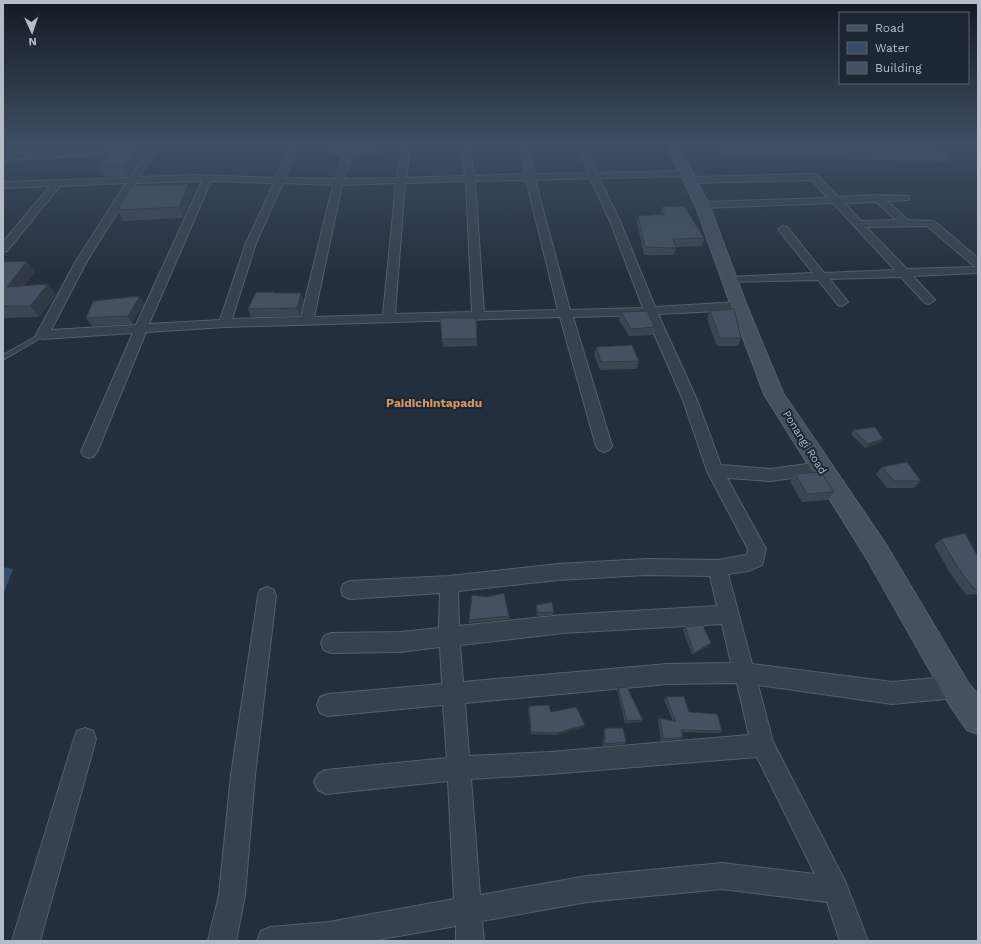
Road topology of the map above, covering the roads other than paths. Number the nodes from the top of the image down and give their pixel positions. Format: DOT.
graph roads {
  1 [pos="54,187"];
  2 [pos="128,187"];
  3 [pos="203,187"];
  4 [pos="277,187"];
  5 [pos="337,187"];
  6 [pos="400,187"];
  7 [pos="471,187"];
  8 [pos="533,187"];
  9 [pos="599,187"];
  10 [pos="693,187"];
  11 [pos="823,187"];
  12 [pos="878,198"];
  13 [pos="906,198"];
  14 [pos="835,200"];
  15 [pos="702,205"];
  16 [pos="904,223"];
  17 [pos="859,224"];
  18 [pos="783,229"];
  19 [pos="3,249"];
  20 [pos="978,264"];
  21 [pos="978,270"];
  22 [pos="901,272"];
  23 [pos="820,276"];
  24 [pos="730,280"];
  25 [pos="928,300"];
  26 [pos="842,302"];
  27 [pos="739,306"];
  28 [pos="650,311"];
  29 [pos="565,312"];
  30 [pos="478,314"];
  31 [pos="389,317"];
  32 [pos="307,320"];
  33 [pos="225,323"];
  34 [pos="141,328"];
  35 [pos="42,335"];
  36 [pos="3,358"];
  37 [pos="604,446"];
  38 [pos="89,452"];
  39 [pos="821,468"];
  40 [pos="715,471"];
  41 [pos="717,568"];
  42 [pos="449,584"];
  43 [pos="350,590"];
  44 [pos="267,596"];
  45 [pos="729,614"];
  46 [pos="449,637"];
  47 [pos="331,643"];
  48 [pos="744,673"];
  49 [pos="956,687"];
  50 [pos="454,692"];
  51 [pos="328,705"];
  52 [pos="978,719"];
  53 [pos="85,740"];
  54 [pos="762,745"];
  55 [pos="459,768"];
  56 [pos="326,782"];
  57 [pos="836,890"];
  58 [pos="468,910"];
  59 [pos="26,941"];
  60 [pos="222,941"];
  61 [pos="272,941"];
  62 [pos="470,941"];
  63 [pos="854,941"];
  1 -- 19 [label="street"];
  2 -- 35 [label="street"];
  3 -- 34 [label="street"];
  4 -- 33 [label="street"];
  5 -- 32 [label="street"];
  6 -- 31 [label="street"];
  7 -- 30 [label="street"];
  8 -- 29 [label="street"];
  9 -- 28 [label="street"];
  10 -- 15 [label="street, Ponangi Road"];
  11 -- 14 [label="street"];
  12 -- 13 [label="street"];
  12 -- 14 [label="street"];
  12 -- 16 [label="street"];
  14 -- 15 [label="street"];
  14 -- 17 [label="street"];
  15 -- 24 [label="street, Ponangi Road"];
  16 -- 17 [label="street"];
  16 -- 20 [label="street"];
  17 -- 22 [label="street"];
  18 -- 23 [label="street"];
  21 -- 22 [label="street"];
  22 -- 23 [label="street"];
  22 -- 25 [label="street"];
  23 -- 24 [label="street"];
  23 -- 26 [label="street"];
  24 -- 27 [label="street, Ponangi Road"];
  27 -- 28 [label="street"];
  27 -- 39 [label="street, Ponangi Road"];
  28 -- 29 [label="street"];
  28 -- 40 [label="street"];
  29 -- 30 [label="street"];
  29 -- 37 [label="street"];
  30 -- 31 [label="street"];
  31 -- 32 [label="street"];
  32 -- 33 [label="street"];
  33 -- 34 [label="street"];
  34 -- 35 [label="street"];
  34 -- 38 [label="street"];
  35 -- 36 [label="lane"];
  39 -- 40 [label="street"];
  39 -- 49 [label="street, Ponangi Road"];
  40 -- 41 [label="street"];
  41 -- 42 [label="street"];
  41 -- 45 [label="street"];
  42 -- 43 [label="street"];
  42 -- 46 [label="street"];
  44 -- 60 [label="street"];
  45 -- 46 [label="street"];
  45 -- 48 [label="street"];
  46 -- 47 [label="street"];
  46 -- 50 [label="street"];
  48 -- 49 [label="street"];
  48 -- 50 [label="street"];
  48 -- 54 [label="street"];
  49 -- 52 [label="street, Ponangi Road"];
  50 -- 51 [label="street"];
  50 -- 55 [label="street"];
  53 -- 59 [label="street"];
  54 -- 55 [label="street"];
  54 -- 57 [label="street"];
  55 -- 56 [label="street"];
  55 -- 58 [label="street"];
  57 -- 58 [label="street"];
  57 -- 63 [label="street"];
  58 -- 61 [label="street"];
  58 -- 62 [label="street"];
}
